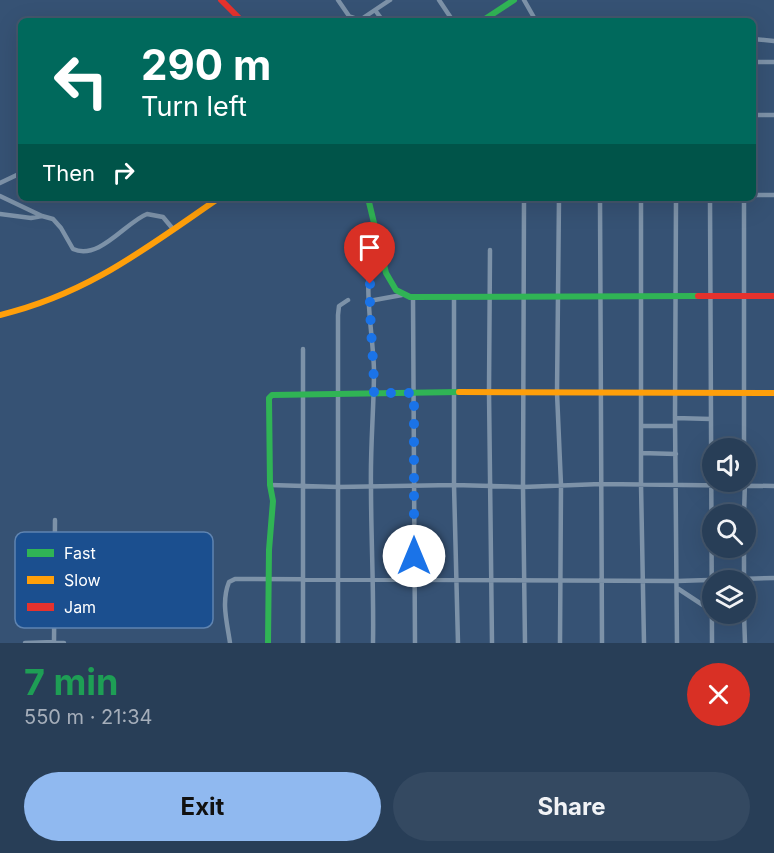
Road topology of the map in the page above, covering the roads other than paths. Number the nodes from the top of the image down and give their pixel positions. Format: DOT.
graph roads {
  1 [pos="221,0"];
  2 [pos="338,0"];
  3 [pos="390,0"];
  4 [pos="439,0"];
  5 [pos="514,0"];
  6 [pos="524,0"];
  7 [pos="375,10"];
  8 [pos="239,18"];
  9 [pos="353,18"];
  10 [pos="363,18"];
  11 [pos="381,18"];
  12 [pos="451,18"];
  13 [pos="487,18"];
  14 [pos="534,18"];
  15 [pos="756,39"];
  16 [pos="774,41"];
  17 [pos="756,62"];
  18 [pos="774,62"];
  19 [pos="756,115"];
  20 [pos="774,115"];
  21 [pos="18,174"];
  22 [pos="0,183"];
  23 [pos="756,195"];
  24 [pos="774,195"];
  25 [pos="0,196"];
  26 [pos="215,201"];
  27 [pos="370,201"];
  28 [pos="524,201"];
  29 [pos="559,201"];
  30 [pos="600,201"];
  31 [pos="641,201"];
  32 [pos="676,201"];
  33 [pos="710,201"];
  34 [pos="744,201"];
  35 [pos="0,214"];
  36 [pos="42,216"];
  37 [pos="173,229"];
  38 [pos="378,238"];
  39 [pos="490,250"];
  40 [pos="402,295"];
  41 [pos="560,296"];
  42 [pos="599,296"];
  43 [pos="641,296"];
  44 [pos="675,296"];
  45 [pos="710,296"];
  46 [pos="743,296"];
  47 [pos="774,296"];
  48 [pos="413,297"];
  49 [pos="454,297"];
  50 [pos="489,297"];
  51 [pos="524,297"];
  52 [pos="348,300"];
  53 [pos="369,301"];
  54 [pos="0,315"];
  55 [pos="303,349"];
  56 [pos="489,392"];
  57 [pos="523,392"];
  58 [pos="601,392"];
  59 [pos="374,393"];
  60 [pos="414,393"];
  61 [pos="454,393"];
  62 [pos="557,393"];
  63 [pos="642,393"];
  64 [pos="675,393"];
  65 [pos="710,393"];
  66 [pos="774,393"];
  67 [pos="743,394"];
  68 [pos="337,395"];
  69 [pos="303,396"];
  70 [pos="675,418"];
  71 [pos="711,418"];
  72 [pos="642,426"];
  73 [pos="675,426"];
  74 [pos="711,438"];
  75 [pos="744,438"];
  76 [pos="641,453"];
  77 [pos="676,454"];
  78 [pos="601,484"];
  79 [pos="641,484"];
  80 [pos="270,485"];
  81 [pos="414,485"];
  82 [pos="454,485"];
  83 [pos="561,485"];
  84 [pos="677,485"];
  85 [pos="702,485"];
  86 [pos="756,485"];
  87 [pos="774,486"];
  88 [pos="303,487"];
  89 [pos="338,487"];
  90 [pos="371,487"];
  91 [pos="490,487"];
  92 [pos="523,487"];
  93 [pos="711,492"];
  94 [pos="55,520"];
  95 [pos="55,532"];
  96 [pos="711,570"];
  97 [pos="303,578"];
  98 [pos="774,578"];
  99 [pos="268,579"];
  100 [pos="337,579"];
  101 [pos="414,579"];
  102 [pos="561,579"];
  103 [pos="756,579"];
  104 [pos="374,580"];
  105 [pos="457,580"];
  106 [pos="492,580"];
  107 [pos="524,580"];
  108 [pos="602,580"];
  109 [pos="644,580"];
  110 [pos="702,580"];
  111 [pos="677,581"];
  112 [pos="677,588"];
  113 [pos="702,604"];
  114 [pos="712,624"];
  115 [pos="744,624"];
  116 [pos="54,628"];
  117 [pos="25,643"];
  118 [pos="54,643"];
  119 [pos="64,643"];
  120 [pos="230,643"];
  121 [pos="268,643"];
  122 [pos="303,643"];
  123 [pos="338,643"];
  124 [pos="373,643"];
  125 [pos="414,643"];
  126 [pos="459,643"];
  127 [pos="492,643"];
  128 [pos="525,643"];
  129 [pos="560,643"];
  130 [pos="602,643"];
  131 [pos="644,643"];
  132 [pos="677,643"];
  133 [pos="712,643"];
  134 [pos="745,643"];
  1 -- 8 [label="street"];
  2 -- 9 [label="street"];
  3 -- 7 [label="street"];
  4 -- 12 [label="street"];
  5 -- 13 [label="street"];
  6 -- 14 [label="street"];
  7 -- 10 [label="street"];
  7 -- 11 [label="street"];
  15 -- 16 [label="street"];
  17 -- 18 [label="street"];
  19 -- 20 [label="street"];
  21 -- 22 [label="street"];
  23 -- 24 [label="street"];
  25 -- 36 [label="street"];
  26 -- 37 [label="street"];
  27 -- 38 [label="street"];
  28 -- 51 [label="street"];
  29 -- 41 [label="street"];
  30 -- 42 [label="street"];
  31 -- 43 [label="street"];
  32 -- 44 [label="street"];
  33 -- 45 [label="street"];
  34 -- 46 [label="street"];
  35 -- 36 [label="street"];
  36 -- 37 [label="street"];
  37 -- 54 [label="street"];
  38 -- 40 [label="street"];
  38 -- 53 [label="street"];
  39 -- 50 [label="street"];
  40 -- 48 [label="street"];
  40 -- 53 [label="street"];
  41 -- 42 [label="street"];
  41 -- 51 [label="street"];
  41 -- 62 [label="street"];
  42 -- 43 [label="street"];
  42 -- 58 [label="street"];
  43 -- 44 [label="street"];
  43 -- 63 [label="street"];
  44 -- 45 [label="street"];
  44 -- 64 [label="street"];
  45 -- 46 [label="street"];
  45 -- 65 [label="street"];
  46 -- 47 [label="street"];
  46 -- 67 [label="street"];
  48 -- 49 [label="street"];
  48 -- 60 [label="street"];
  49 -- 50 [label="street"];
  49 -- 61 [label="street"];
  50 -- 51 [label="street"];
  50 -- 56 [label="street"];
  51 -- 57 [label="street"];
  52 -- 68 [label="street"];
  53 -- 59 [label="street"];
  55 -- 69 [label="street"];
  56 -- 57 [label="street"];
  56 -- 61 [label="street"];
  56 -- 91 [label="street"];
  57 -- 62 [label="street"];
  57 -- 92 [label="street"];
  58 -- 62 [label="street"];
  58 -- 63 [label="street"];
  58 -- 78 [label="street"];
  59 -- 60 [label="street"];
  59 -- 68 [label="street"];
  59 -- 90 [label="street"];
  60 -- 61 [label="street"];
  60 -- 81 [label="street"];
  61 -- 82 [label="street"];
  62 -- 83 [label="street"];
  63 -- 64 [label="street"];
  63 -- 72 [label="street"];
  64 -- 65 [label="street"];
  64 -- 70 [label="street"];
  65 -- 67 [label="street"];
  65 -- 71 [label="street"];
  66 -- 67 [label="street"];
  67 -- 75 [label="street"];
  68 -- 69 [label="street"];
  68 -- 89 [label="street"];
  69 -- 80 [label="street"];
  69 -- 88 [label="street"];
  70 -- 71 [label="street"];
  70 -- 73 [label="street"];
  71 -- 74 [label="street"];
  72 -- 73 [label="street"];
  72 -- 76 [label="street"];
  73 -- 77 [label="street"];
  76 -- 77 [label="street"];
  76 -- 79 [label="street"];
  77 -- 84 [label="street"];
  78 -- 79 [label="street"];
  78 -- 83 [label="street"];
  78 -- 108 [label="street"];
  79 -- 84 [label="street"];
  79 -- 109 [label="street"];
  80 -- 88 [label="street"];
  80 -- 99 [label="street"];
  81 -- 82 [label="street"];
  81 -- 90 [label="street"];
  81 -- 101 [label="street"];
  82 -- 91 [label="street"];
  82 -- 105 [label="street"];
  83 -- 92 [label="street"];
  83 -- 102 [label="street"];
  84 -- 85 [label="street"];
  84 -- 111 [label="street"];
  86 -- 87 [label="street"];
  88 -- 89 [label="street"];
  88 -- 97 [label="street"];
  89 -- 90 [label="street"];
  89 -- 100 [label="street"];
  90 -- 104 [label="street"];
  91 -- 92 [label="street"];
  91 -- 106 [label="street"];
  92 -- 107 [label="street"];
  93 -- 96 [label="street"];
  94 -- 95 [label="street"];
  97 -- 99 [label="street"];
  97 -- 100 [label="street"];
  97 -- 122 [label="street"];
  98 -- 103 [label="street"];
  99 -- 120 [label="street"];
  99 -- 121 [label="street"];
  100 -- 104 [label="street"];
  100 -- 123 [label="street"];
  101 -- 104 [label="street"];
  101 -- 105 [label="street"];
  101 -- 125 [label="street"];
  102 -- 107 [label="street"];
  102 -- 108 [label="street"];
  102 -- 129 [label="street"];
  104 -- 124 [label="street"];
  105 -- 106 [label="street"];
  105 -- 126 [label="street"];
  106 -- 107 [label="street"];
  106 -- 127 [label="street"];
  107 -- 128 [label="street"];
  108 -- 109 [label="street"];
  108 -- 130 [label="street"];
  109 -- 111 [label="street"];
  109 -- 131 [label="street"];
  110 -- 111 [label="street"];
  111 -- 112 [label="street"];
  112 -- 113 [label="street"];
  112 -- 132 [label="street"];
  114 -- 133 [label="street"];
  115 -- 134 [label="street"];
  116 -- 118 [label="street"];
  117 -- 118 [label="street"];
  118 -- 119 [label="street"];
}
